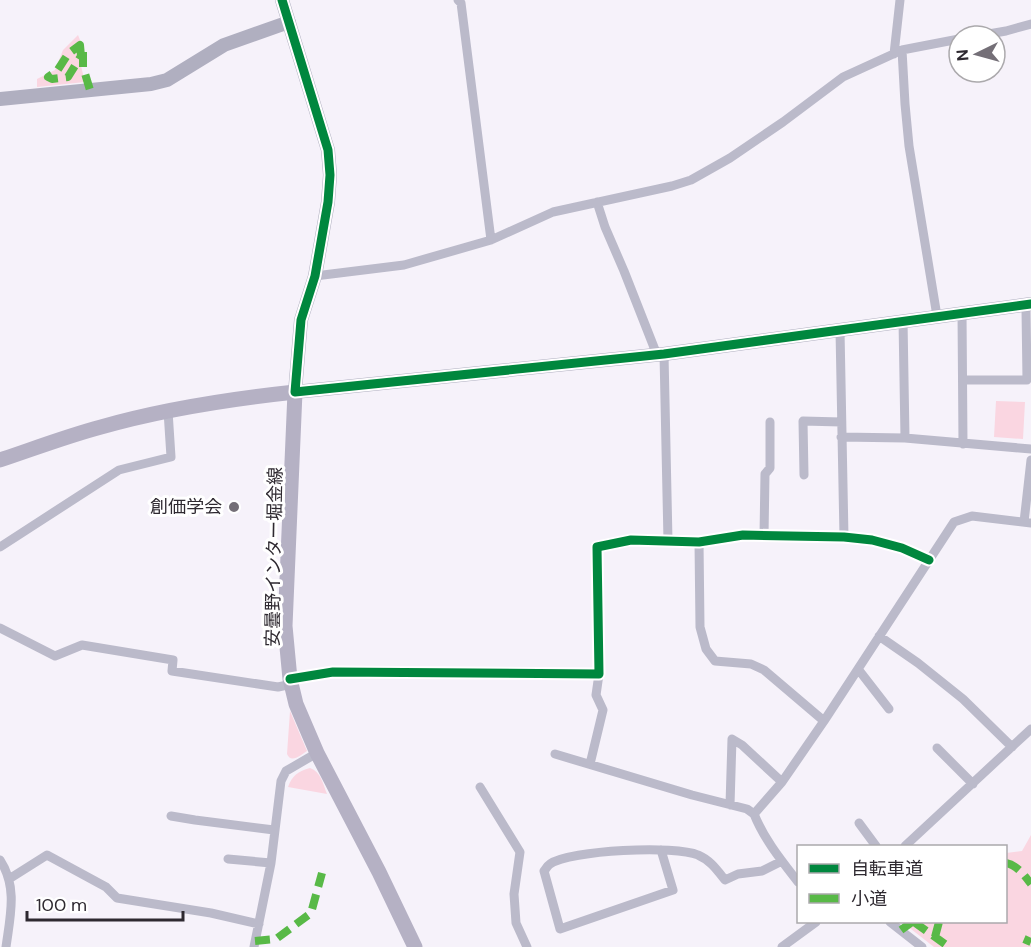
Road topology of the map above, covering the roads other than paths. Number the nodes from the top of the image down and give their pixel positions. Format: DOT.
graph roads {
  1 [pos="282,0"];
  2 [pos="458,0"];
  3 [pos="900,0"];
  4 [pos="289,22"];
  5 [pos="1031,24"];
  6 [pos="1007,31"];
  7 [pos="947,42"];
  8 [pos="898,52"];
  9 [pos="0,99"];
  10 [pos="597,202"];
  11 [pos="492,240"];
  12 [pos="315,276"];
  13 [pos="1029,307"];
  14 [pos="962,312"];
  15 [pos="937,315"];
  16 [pos="903,320"];
  17 [pos="840,330"];
  18 [pos="660,354"];
  19 [pos="963,380"];
  20 [pos="295,392"];
  21 [pos="168,411"];
  22 [pos="770,422"];
  23 [pos="841,422"];
  24 [pos="842,437"];
  25 [pos="905,438"];
  26 [pos="963,444"];
  27 [pos="1031,449"];
  28 [pos="0,460"];
  29 [pos="1031,460"];
  30 [pos="804,475"];
  31 [pos="1027,522"];
  32 [pos="764,536"];
  33 [pos="844,537"];
  34 [pos="668,541"];
  35 [pos="699,542"];
  36 [pos="0,547"];
  37 [pos="929,560"];
  38 [pos="0,628"];
  39 [pos="879,636"];
  40 [pos="858,669"];
  41 [pos="599,675"];
  42 [pos="291,682"];
  43 [pos="889,709"];
  44 [pos="824,721"];
  45 [pos="1031,729"];
  46 [pos="1012,747"];
  47 [pos="937,748"];
  48 [pos="317,753"];
  49 [pos="555,754"];
  50 [pos="590,764"];
  51 [pos="782,782"];
  52 [pos="973,784"];
  53 [pos="480,787"];
  54 [pos="730,805"];
  55 [pos="754,814"];
  56 [pos="171,816"];
  57 [pos="860,824"];
  58 [pos="274,830"];
  59 [pos="875,845"];
  60 [pos="906,845"];
  61 [pos="661,850"];
  62 [pos="228,859"];
  63 [pos="0,860"];
  64 [pos="782,861"];
  65 [pos="271,863"];
  66 [pos="9,879"];
  67 [pos="797,881"];
  68 [pos="813,923"];
  69 [pos="892,923"];
  70 [pos="259,924"];
  71 [pos="6,947"];
  72 [pos="254,947"];
  73 [pos="415,947"];
  74 [pos="527,947"];
  75 [pos="782,947"];
  76 [pos="922,947"];
  1 -- 4 [label="street"];
  2 -- 11 [label="street"];
  3 -- 8 [label="street"];
  4 -- 9 [label="street"];
  4 -- 12 [label="street"];
  5 -- 6 [label="street"];
  7 -- 8 [label="street"];
  8 -- 10 [label="street"];
  8 -- 15 [label="street"];
  10 -- 11 [label="street"];
  10 -- 18 [label="street"];
  11 -- 12 [label="street"];
  12 -- 20 [label="street"];
  13 -- 14 [label="street"];
  13 -- 19 [label="street"];
  14 -- 15 [label="street"];
  14 -- 19 [label="street"];
  15 -- 16 [label="street"];
  16 -- 17 [label="street"];
  16 -- 25 [label="street"];
  17 -- 18 [label="street"];
  17 -- 23 [label="street"];
  18 -- 20 [label="street"];
  18 -- 34 [label="street"];
  19 -- 26 [label="street"];
  20 -- 21 [label="main road"];
  20 -- 42 [label="main road, 安曇野インター堀金線"];
  21 -- 28 [label="main road"];
  21 -- 36 [label="street"];
  22 -- 32 [label="street"];
  23 -- 24 [label="street"];
  23 -- 30 [label="street"];
  24 -- 25 [label="street"];
  24 -- 33 [label="street"];
  25 -- 26 [label="street"];
  26 -- 27 [label="street"];
  29 -- 31 [label="street"];
  31 -- 37 [label="street"];
  32 -- 33 [label="street"];
  32 -- 35 [label="street"];
  33 -- 37 [label="street"];
  34 -- 35 [label="street"];
  34 -- 41 [label="street"];
  35 -- 44 [label="street"];
  37 -- 39 [label="street"];
  38 -- 42 [label="street"];
  39 -- 40 [label="street"];
  39 -- 46 [label="street"];
  40 -- 43 [label="street"];
  40 -- 44 [label="street"];
  41 -- 42 [label="street"];
  41 -- 50 [label="street"];
  42 -- 48 [label="main road, 安曇野インター堀金線"];
  44 -- 51 [label="street"];
  45 -- 46 [label="street"];
  46 -- 52 [label="street"];
  47 -- 52 [label="street"];
  48 -- 58 [label="street"];
  48 -- 73 [label="main road, 安曇野インター堀金線"];
  49 -- 50 [label="street"];
  50 -- 54 [label="street"];
  51 -- 54 [label="street"];
  51 -- 55 [label="street"];
  52 -- 60 [label="street"];
  53 -- 74 [label="street"];
  54 -- 55 [label="street"];
  55 -- 64 [label="street"];
  56 -- 58 [label="street"];
  57 -- 59 [label="street"];
  58 -- 65 [label="street"];
  61 -- 61 [label="street"];
  61 -- 64 [label="street"];
  62 -- 65 [label="street"];
  63 -- 66 [label="street"];
  64 -- 67 [label="street"];
  65 -- 70 [label="street"];
  66 -- 70 [label="street"];
  66 -- 71 [label="street"];
  68 -- 75 [label="street"];
  69 -- 76 [label="street"];
  70 -- 72 [label="street"];
}
